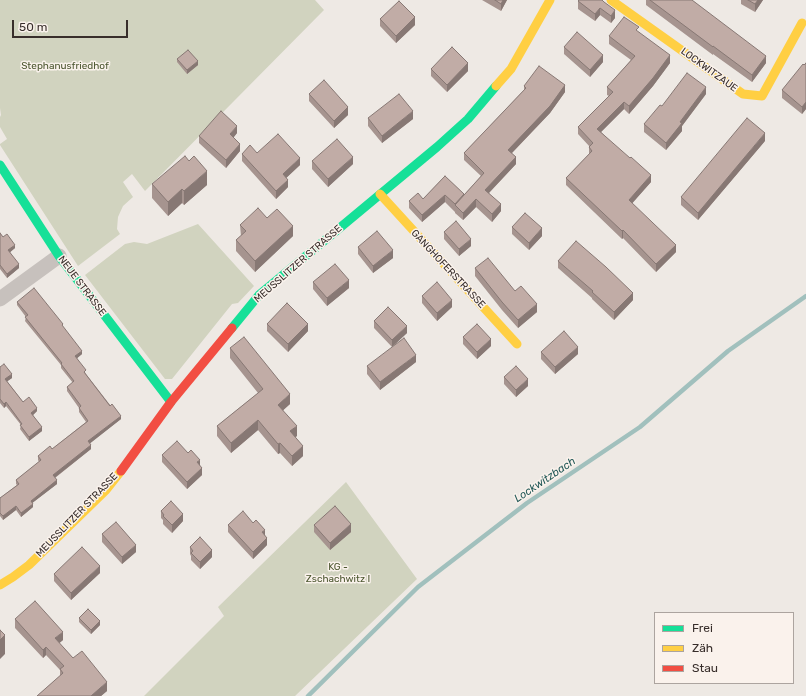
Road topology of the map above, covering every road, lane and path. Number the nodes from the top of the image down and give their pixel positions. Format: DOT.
graph roads {
  1 [pos="550,0"];
  2 [pos="611,0"];
  3 [pos="802,23"];
  4 [pos="0,165"];
  5 [pos="380,194"];
  6 [pos="59,256"];
  7 [pos="0,299"];
  8 [pos="517,344"];
  9 [pos="171,402"];
  10 [pos="0,585"];
  1 -- 5 [label="street, MEUSSLITZER STRASSE"];
  2 -- 3 [label="street, LOCKWITZAUE"];
  4 -- 6 [label="street, NEUE STRASSE"];
  5 -- 8 [label="street, GANGHOFERSTRASSE"];
  5 -- 9 [label="street, MEUSSLITZER STRASSE"];
  6 -- 7 [label="street"];
  6 -- 9 [label="street, NEUE STRASSE"];
  9 -- 10 [label="street, MEUSSLITZER STRASSE"];
}
